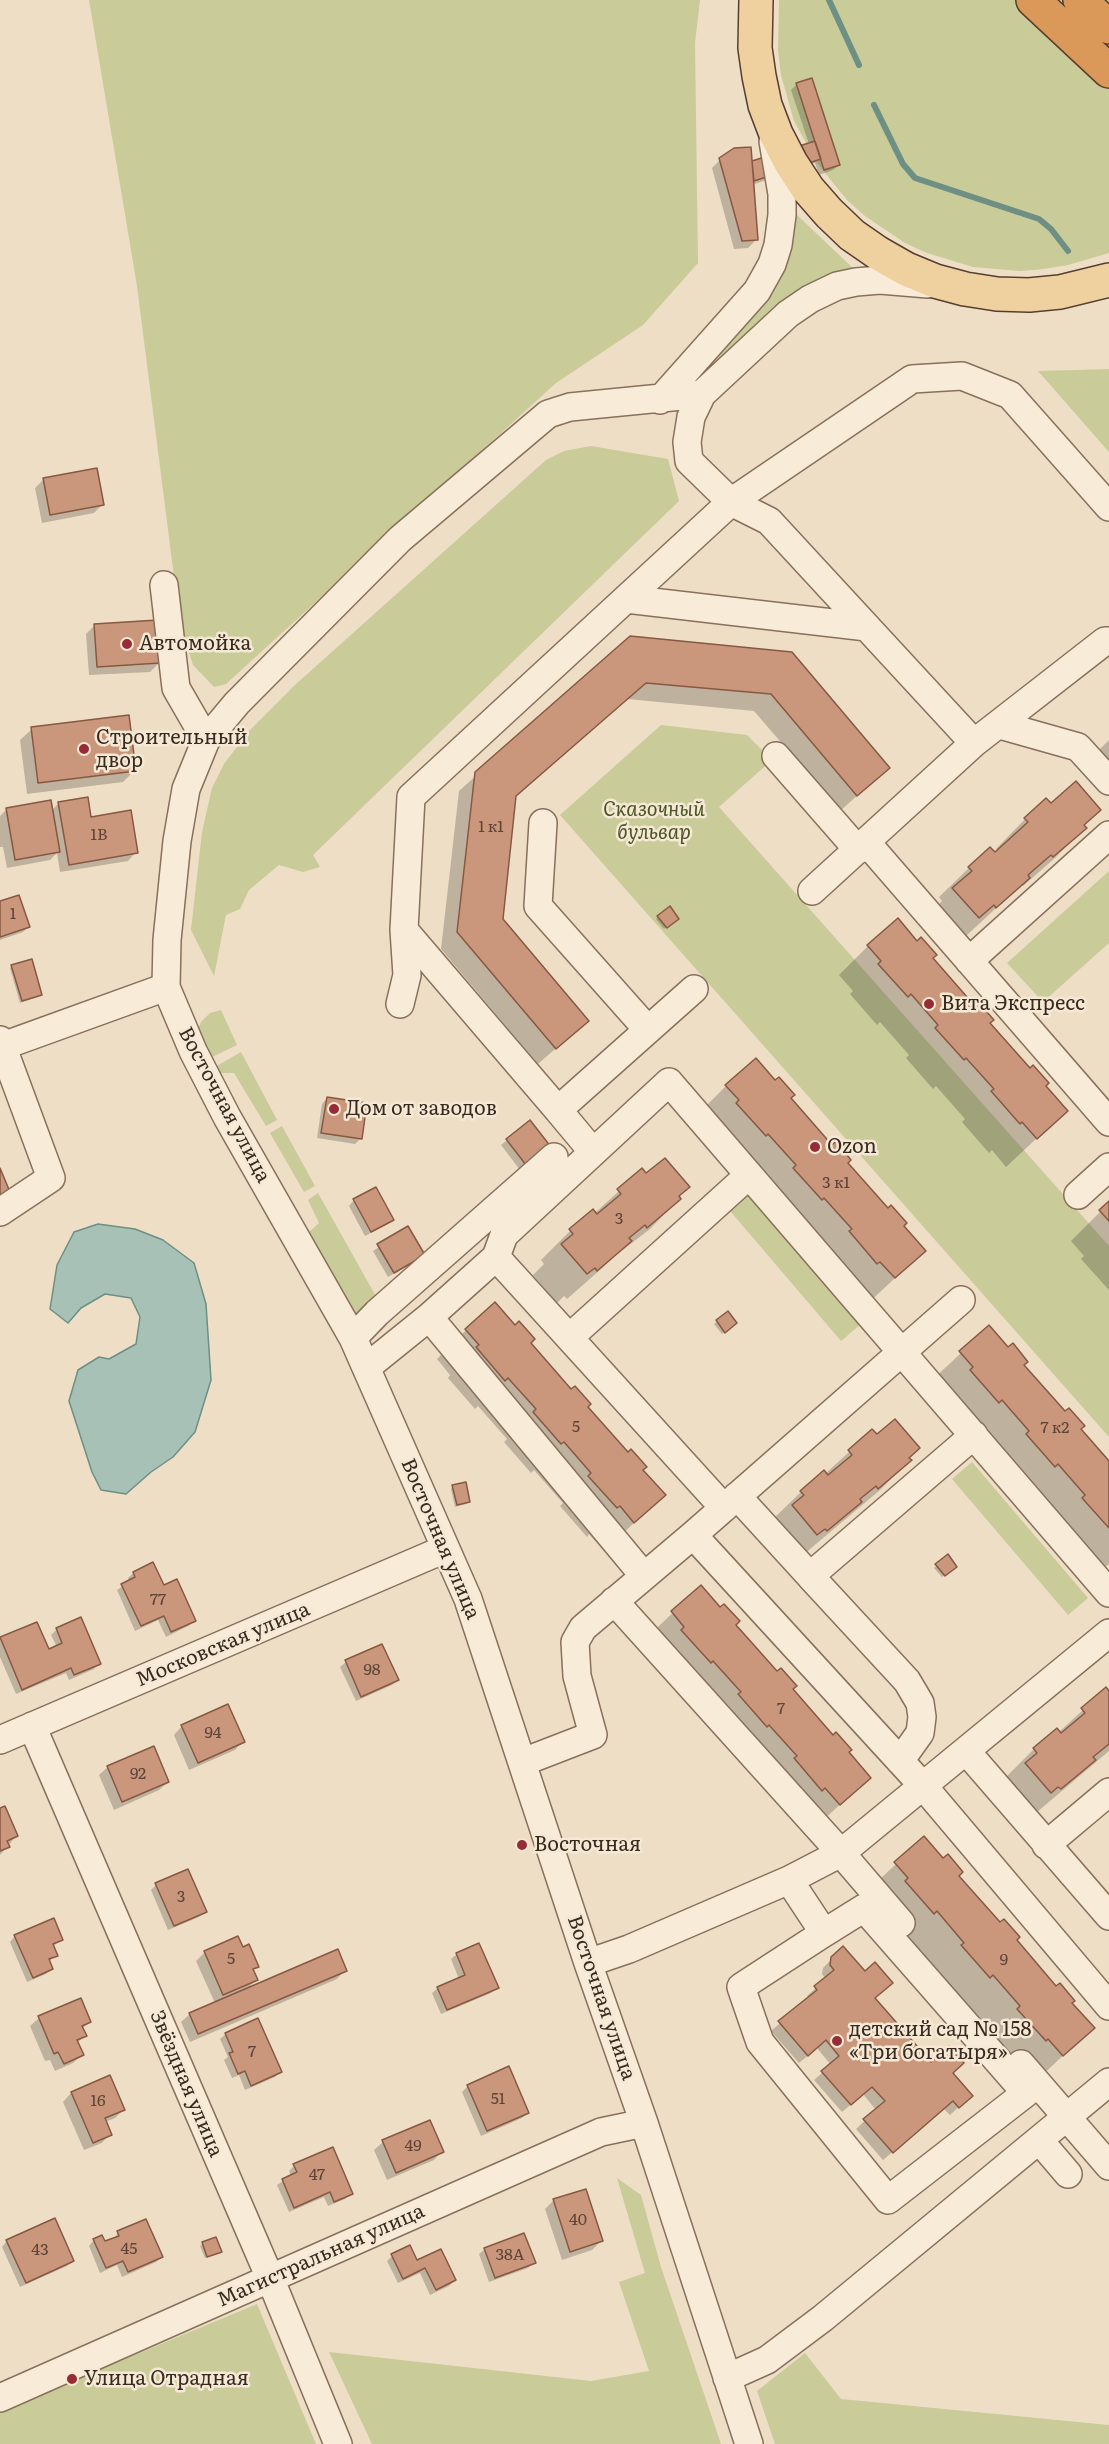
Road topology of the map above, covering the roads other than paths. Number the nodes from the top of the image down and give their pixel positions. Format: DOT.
graph roads {
  1 [pos="756,0"];
  2 [pos="1033,0"];
  3 [pos="1080,0"];
  4 [pos="1109,27"];
  5 [pos="1109,71"];
  6 [pos="765,105"];
  7 [pos="1103,282"];
  8 [pos="965,289"];
  9 [pos="702,394"];
  10 [pos="660,400"];
  11 [pos="731,502"];
  12 [pos="1109,507"];
  13 [pos="164,585"];
  14 [pos="626,599"];
  15 [pos="867,627"];
  16 [pos="1109,642"];
  17 [pos="1000,725"];
  18 [pos="207,740"];
  19 [pos="974,743"];
  20 [pos="776,756"];
  21 [pos="1109,781"];
  22 [pos="543,823"];
  23 [pos="1109,835"];
  24 [pos="863,847"];
  25 [pos="812,891"];
  26 [pos="404,930"];
  27 [pos="969,961"];
  28 [pos="166,987"];
  29 [pos="694,989"];
  30 [pos="400,1004"];
  31 [pos="648,1030"];
  32 [pos="1,1044"];
  33 [pos="558,1110"];
  34 [pos="1109,1122"];
  35 [pos="593,1152"];
  36 [pos="554,1157"];
  37 [pos="1109,1167"];
  38 [pos="749,1175"];
  39 [pos="1078,1195"];
  40 [pos="0,1212"];
  41 [pos="496,1257"];
  42 [pos="961,1300"];
  43 [pos="429,1317"];
  44 [pos="570,1337"];
  45 [pos="353,1338"];
  46 [pos="902,1352"];
  47 [pos="367,1367"];
  48 [pos="974,1435"];
  49 [pos="731,1502"];
  50 [pos="693,1535"];
  51 [pos="445,1549"];
  52 [pos="644,1576"];
  53 [pos="810,1576"];
  54 [pos="1109,1593"];
  55 [pos="614,1601"];
  56 [pos="1109,1633"];
  57 [pos="32,1726"];
  58 [pos="0,1740"];
  59 [pos="967,1752"];
  60 [pos="900,1761"];
  61 [pos="523,1762"];
  62 [pos="924,1787"];
  63 [pos="1109,1792"];
  64 [pos="1046,1845"];
  65 [pos="841,1853"];
  66 [pos="789,1880"];
  67 [pos="1109,1916"];
  68 [pos="824,1933"];
  69 [pos="588,1963"];
  70 [pos="1109,2006"];
  71 [pos="1105,2092"];
  72 [pos="1026,2093"];
  73 [pos="644,2123"];
  74 [pos="1054,2128"];
  75 [pos="1109,2166"];
  76 [pos="1068,2174"];
  77 [pos="270,2278"];
  78 [pos="727,2378"];
  79 [pos="0,2398"];
  80 [pos="338,2444"];
  81 [pos="748,2444"];
  1 -- 6 [label="main road"];
  2 -- 5 [label="highway"];
  3 -- 4 [label="highway"];
  6 -- 8 [label="main road"];
  6 -- 10 [label="street"];
  7 -- 8 [label="main road"];
  8 -- 9 [label="street"];
  9 -- 10 [label="street"];
  9 -- 11 [label="street"];
  10 -- 18 [label="street"];
  11 -- 12 [label="street"];
  11 -- 14 [label="street"];
  11 -- 15 [label="street"];
  13 -- 18 [label="street"];
  14 -- 15 [label="street"];
  14 -- 26 [label="street"];
  15 -- 19 [label="street"];
  16 -- 17 [label="street"];
  17 -- 19 [label="street"];
  17 -- 21 [label="street"];
  18 -- 28 [label="street"];
  19 -- 24 [label="street"];
  20 -- 24 [label="street"];
  22 -- 31 [label="street"];
  23 -- 27 [label="street"];
  24 -- 25 [label="street"];
  24 -- 27 [label="street"];
  26 -- 30 [label="street"];
  26 -- 33 [label="street"];
  27 -- 34 [label="street"];
  28 -- 32 [label="street"];
  28 -- 45 [label="street, Восточная улица"];
  29 -- 31 [label="street"];
  31 -- 33 [label="street"];
  32 -- 40 [label="street"];
  33 -- 35 [label="street"];
  35 -- 38 [label="street"];
  35 -- 41 [label="street"];
  36 -- 45 [label="street"];
  37 -- 39 [label="street"];
  38 -- 44 [label="street"];
  38 -- 46 [label="street"];
  41 -- 43 [label="street"];
  41 -- 44 [label="street"];
  42 -- 46 [label="street"];
  43 -- 47 [label="street"];
  43 -- 52 [label="street"];
  44 -- 49 [label="street"];
  45 -- 47 [label="street, Восточная улица"];
  46 -- 48 [label="street"];
  46 -- 49 [label="street"];
  47 -- 51 [label="street, Восточная улица"];
  48 -- 53 [label="street"];
  48 -- 54 [label="street"];
  49 -- 50 [label="street"];
  49 -- 53 [label="street"];
  50 -- 52 [label="street"];
  50 -- 60 [label="street"];
  51 -- 57 [label="street, Московская улица"];
  51 -- 61 [label="street, Восточная улица"];
  52 -- 55 [label="street"];
  53 -- 60 [label="street"];
  55 -- 61 [label="street"];
  55 -- 65 [label="street"];
  56 -- 59 [label="street"];
  57 -- 58 [label="street, Московская улица"];
  57 -- 77 [label="street, Звёздная улица"];
  59 -- 62 [label="street"];
  59 -- 64 [label="street"];
  60 -- 62 [label="street"];
  61 -- 69 [label="street, Восточная улица"];
  62 -- 65 [label="street"];
  62 -- 70 [label="street"];
  63 -- 64 [label="street"];
  64 -- 67 [label="street"];
  65 -- 66 [label="street"];
  65 -- 74 [label="street"];
  66 -- 68 [label="street"];
  66 -- 69 [label="street"];
  68 -- 72 [label="street"];
  68 -- 72 [label="street"];
  69 -- 73 [label="street, Восточная улица"];
  71 -- 74 [label="street"];
  72 -- 74 [label="street"];
  73 -- 77 [label="street, Магистральная улица"];
  73 -- 78 [label="street, Восточная улица"];
  74 -- 75 [label="street"];
  74 -- 76 [label="street"];
  74 -- 78 [label="street"];
  77 -- 79 [label="street, Магистральная улица"];
  77 -- 80 [label="street, Звёздная улица"];
  78 -- 81 [label="street, Восточная улица"];
}
